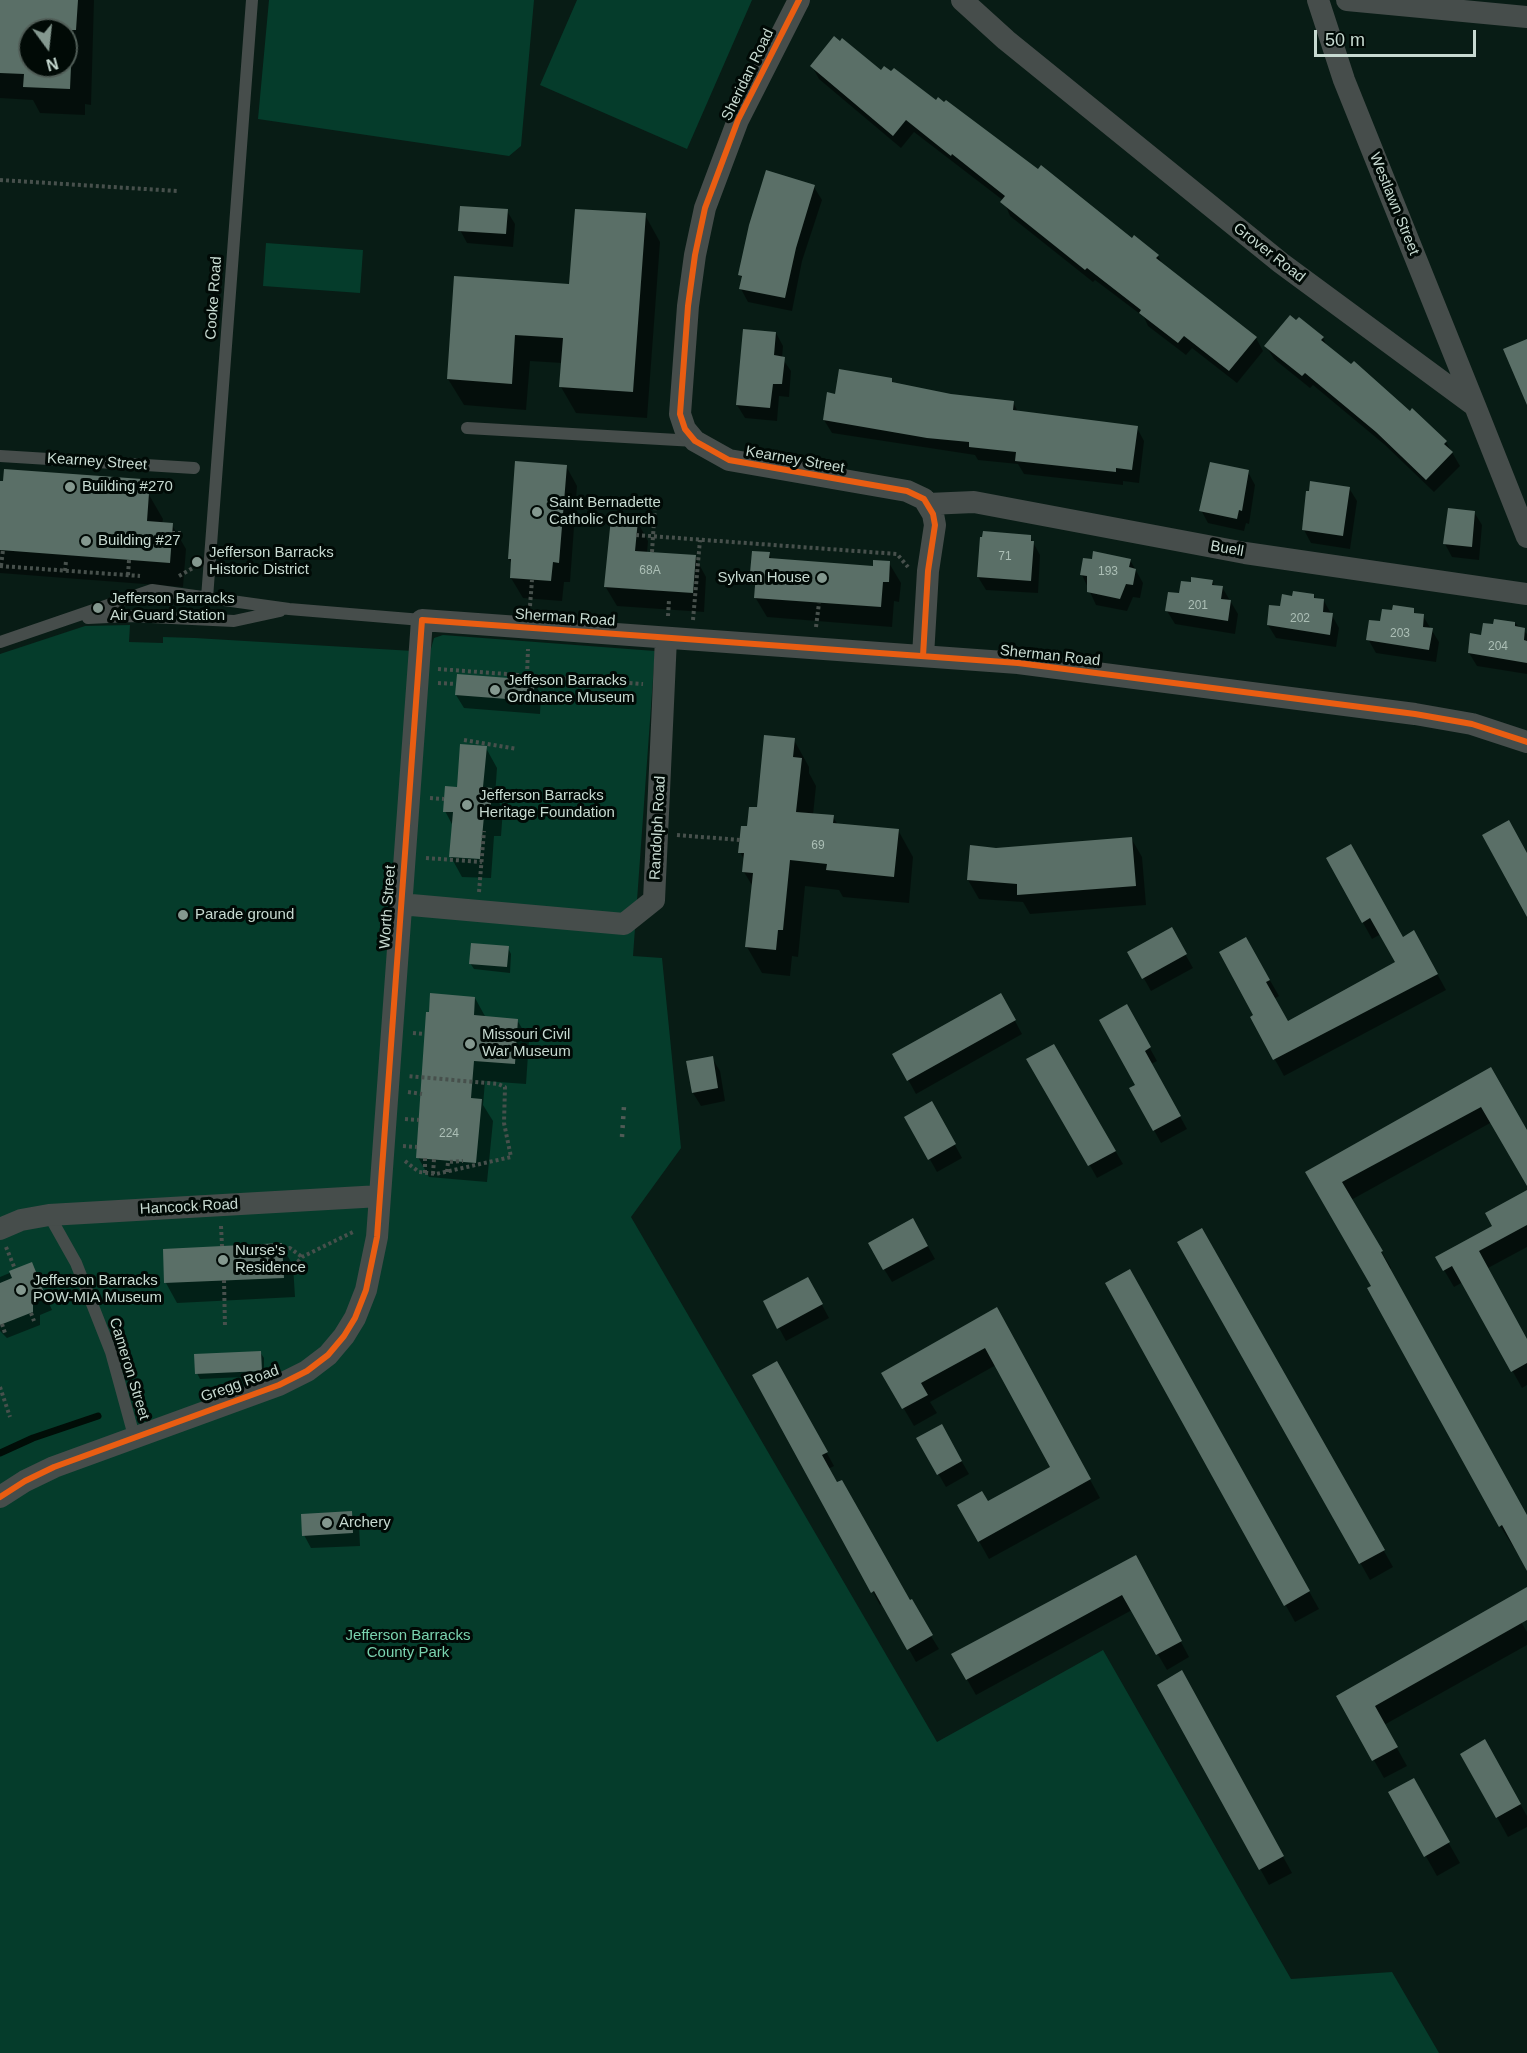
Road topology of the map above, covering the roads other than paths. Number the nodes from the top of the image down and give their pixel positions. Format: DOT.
graph roads {
  1 [pos="252,0"];
  2 [pos="799,0"];
  3 [pos="962,0"];
  4 [pos="1318,0"];
  5 [pos="1347,0"];
  6 [pos="1527,17"];
  7 [pos="1474,406"];
  8 [pos="467,428"];
  9 [pos="695,441"];
  10 [pos="0,456"];
  11 [pos="194,468"];
  12 [pos="928,504"];
  13 [pos="1527,537"];
  14 [pos="1527,594"];
  15 [pos="207,598"];
  16 [pos="290,609"];
  17 [pos="75,618"];
  18 [pos="422,620"];
  19 [pos="667,628"];
  20 [pos="0,642"];
  21 [pos="923,656"];
  22 [pos="1527,742"];
  23 [pos="400,904"];
  24 [pos="379,1206"];
  25 [pos="49,1215"];
  26 [pos="0,1228"];
  27 [pos="134,1436"];
  28 [pos="0,1497"];
  1 -- 15 [label="lane, Cooke Road"];
  2 -- 9 [label="street, Sheridan Road"];
  3 -- 7 [label="street, Grover Road"];
  4 -- 7 [label="street, Westlawn Street"];
  5 -- 6 [label="street"];
  7 -- 13 [label="street"];
  8 -- 9 [label="lane, Kearney Street"];
  9 -- 12 [label="street, Kearney Street"];
  10 -- 11 [label="lane, Kearney Street"];
  12 -- 14 [label="street, Buell"];
  12 -- 21 [label="street"];
  15 -- 16 [label="lane"];
  15 -- 17 [label="lane"];
  16 -- 17 [label="lane"];
  16 -- 18 [label="lane, Sherman Road"];
  17 -- 20 [label="lane"];
  18 -- 19 [label="street, Sherman Road"];
  18 -- 23 [label="street, Worth Street"];
  19 -- 21 [label="street, Sherman Road"];
  19 -- 23 [label="street, Randolph Road"];
  21 -- 22 [label="street, Sherman Road"];
  23 -- 24 [label="street, Worth Street"];
  24 -- 25 [label="street, Hancock Road"];
  24 -- 27 [label="street, Gregg Road"];
  25 -- 26 [label="street, Hancock Road"];
  25 -- 27 [label="lane, Cameron Street"];
  27 -- 28 [label="street, Gregg Road"];
}
